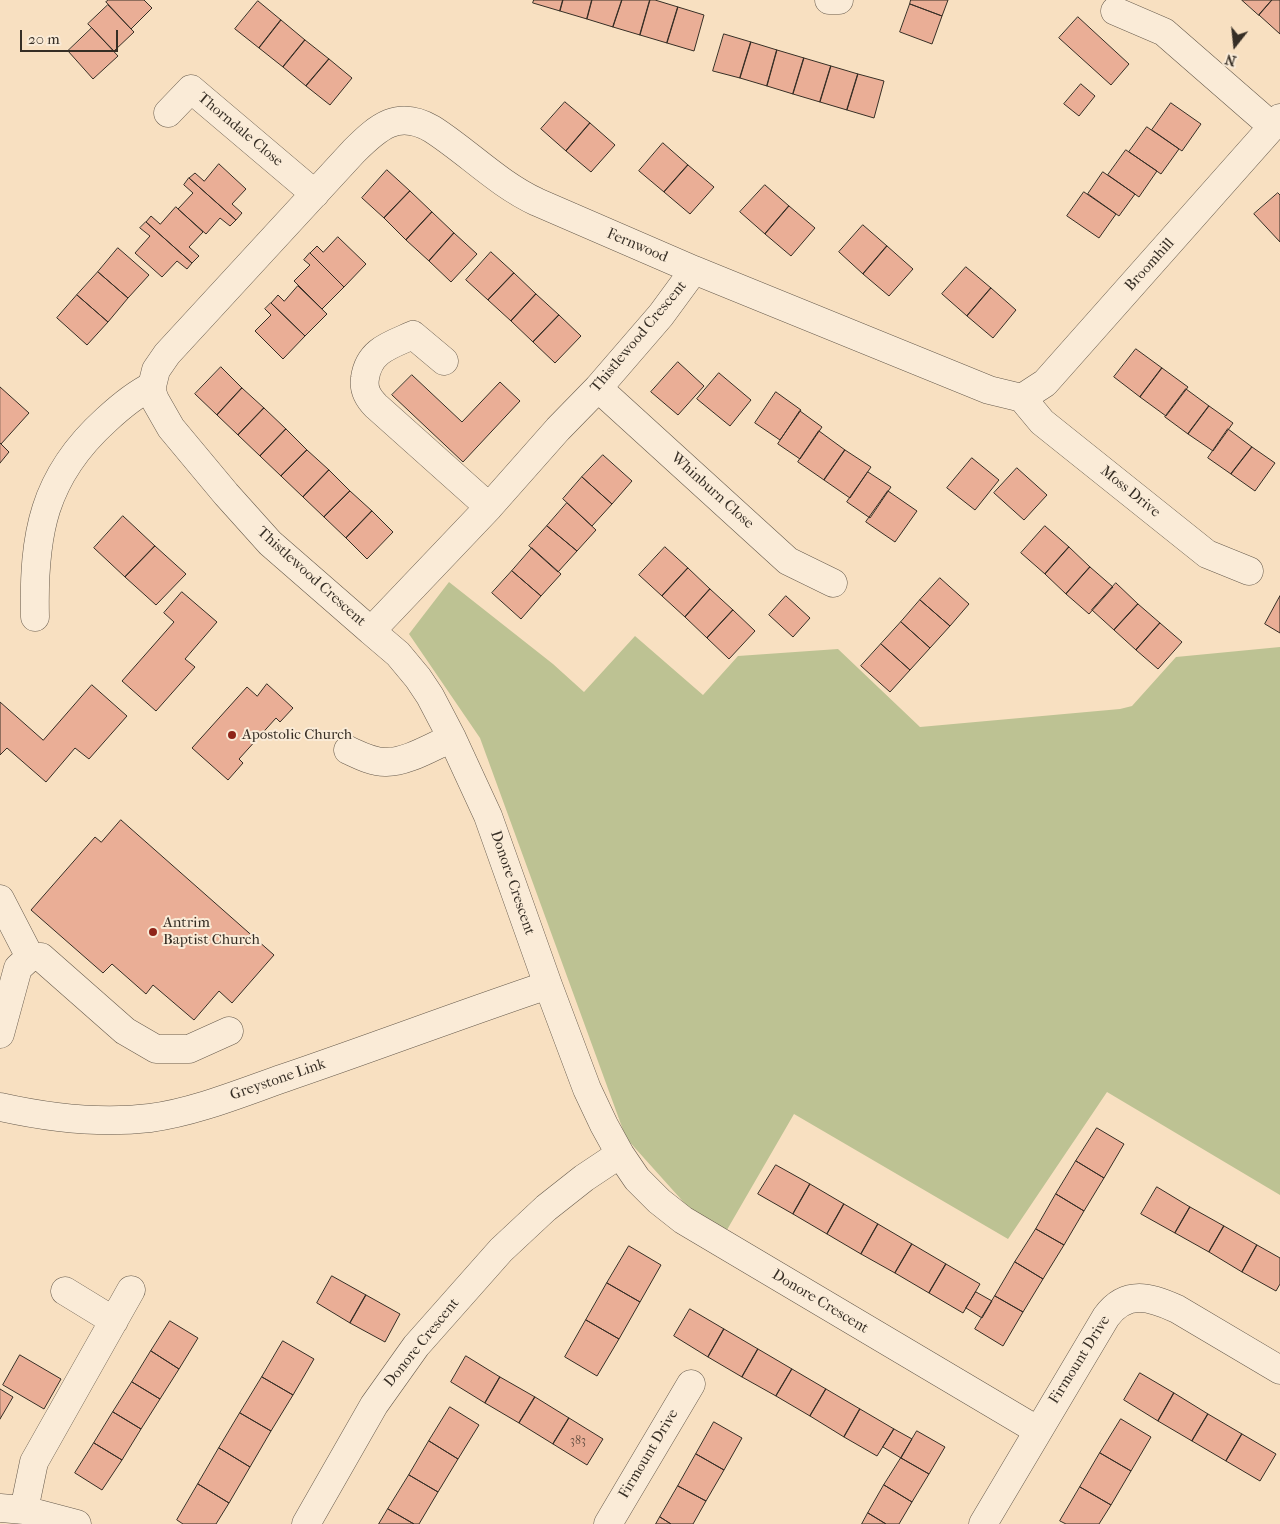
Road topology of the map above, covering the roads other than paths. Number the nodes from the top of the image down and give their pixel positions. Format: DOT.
graph roads {
  1 [pos="829,0"];
  2 [pos="838,0"];
  3 [pos="1115,11"];
  4 [pos="168,113"];
  5 [pos="1276,123"];
  6 [pos="315,194"];
  7 [pos="694,270"];
  8 [pos="444,361"];
  9 [pos="152,386"];
  10 [pos="598,388"];
  11 [pos="1022,398"];
  12 [pos="489,507"];
  13 [pos="1249,571"];
  14 [pos="833,584"];
  15 [pos="35,617"];
  16 [pos="371,631"];
  17 [pos="452,738"];
  18 [pos="348,750"];
  19 [pos="0,899"];
  20 [pos="30,956"];
  21 [pos="548,985"];
  22 [pos="6,987"];
  23 [pos="229,1031"];
  24 [pos="0,1034"];
  25 [pos="0,1107"];
  26 [pos="620,1154"];
  27 [pos="131,1290"];
  28 [pos="65,1291"];
  29 [pos="114,1321"];
  30 [pos="1280,1370"];
  31 [pos="691,1384"];
  32 [pos="1037,1430"];
  33 [pos="12,1509"];
  34 [pos="77,1524"];
  35 [pos="306,1524"];
  36 [pos="608,1524"];
  37 [pos="983,1524"];
  1 -- 2 [label="street"];
  3 -- 5 [label="street, Broomhill"];
  4 -- 6 [label="street, Thorndale Close"];
  5 -- 11 [label="street, Broomhill"];
  6 -- 7 [label="street, Fernwood"];
  6 -- 9 [label="street"];
  7 -- 10 [label="street, Thistlewood Crescent"];
  7 -- 11 [label="street, Fernwood"];
  8 -- 12 [label="street"];
  9 -- 15 [label="street"];
  9 -- 16 [label="street, Thistlewood Crescent"];
  10 -- 12 [label="street, Thistlewood Crescent"];
  10 -- 14 [label="street, Whinburn Close"];
  11 -- 13 [label="street, Moss Drive"];
  12 -- 16 [label="street, Thistlewood Crescent"];
  16 -- 17 [label="street, Donore Crescent"];
  17 -- 18 [label="street"];
  17 -- 21 [label="street, Donore Crescent"];
  19 -- 20 [label="street"];
  20 -- 22 [label="street"];
  20 -- 23 [label="street"];
  21 -- 25 [label="street, Greystone Link"];
  21 -- 26 [label="street, Donore Crescent"];
  22 -- 24 [label="street"];
  26 -- 32 [label="street, Donore Crescent"];
  26 -- 35 [label="street, Donore Crescent"];
  27 -- 29 [label="street"];
  28 -- 29 [label="street"];
  29 -- 33 [label="street"];
  30 -- 32 [label="street, Firmount Drive"];
  31 -- 36 [label="street, Firmount Drive"];
  32 -- 37 [label="street, Firmount Drive"];
  33 -- 34 [label="street"];
}
